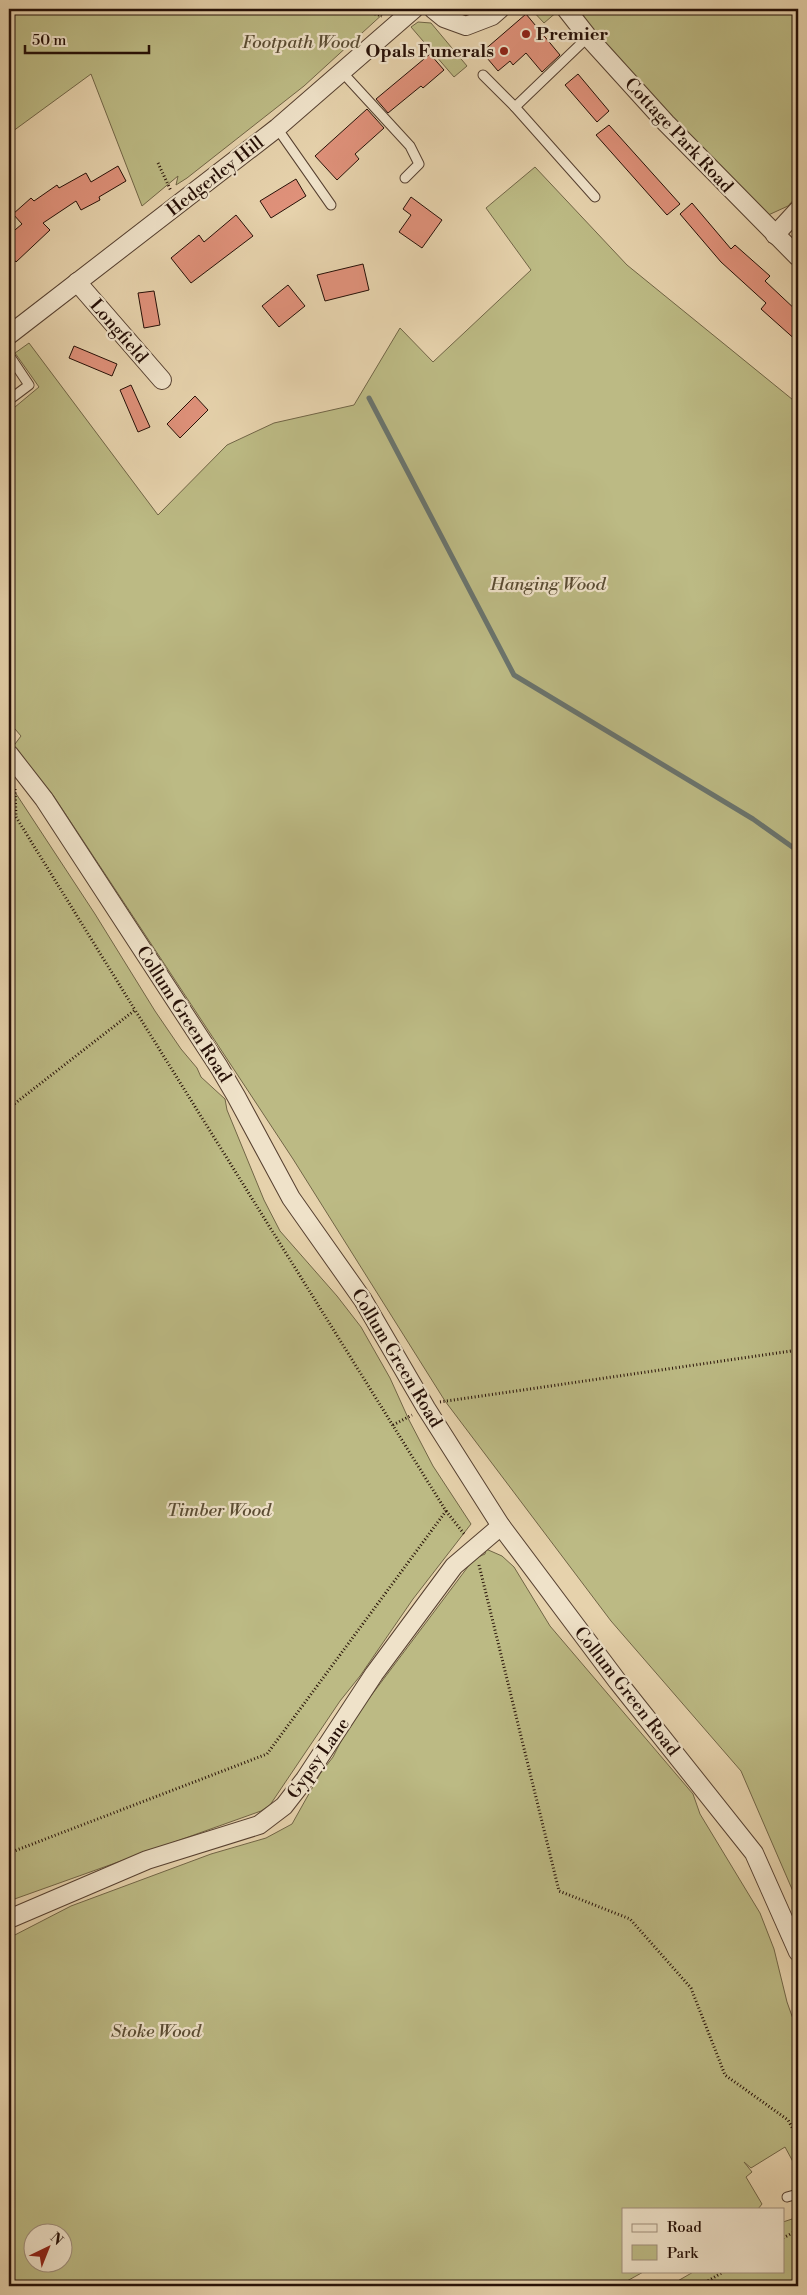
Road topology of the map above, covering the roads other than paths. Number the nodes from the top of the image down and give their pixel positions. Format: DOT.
graph roads {
  1 [pos="414,9"];
  2 [pos="433,9"];
  3 [pos="500,9"];
  4 [pos="566,9"];
  5 [pos="588,37"];
  6 [pos="342,72"];
  7 [pos="483,75"];
  8 [pos="516,106"];
  9 [pos="277,128"];
  10 [pos="405,178"];
  11 [pos="595,197"];
  12 [pos="331,206"];
  13 [pos="798,210"];
  14 [pos="775,236"];
  15 [pos="798,257"];
  16 [pos="76,282"];
  17 [pos="9,335"];
  18 [pos="9,355"];
  19 [pos="162,380"];
  20 [pos="9,400"];
  21 [pos="12,758"];
  22 [pos="501,1526"];
  23 [pos="9,1919"];
  24 [pos="798,1952"];
  25 [pos="798,2194"];
  26 [pos="787,2197"];
  1 -- 6 [label="street, Hedgerley Hill"];
  2 -- 3 [label="street"];
  4 -- 5 [label="street, Cottage Park Road"];
  5 -- 8 [label="lane"];
  5 -- 14 [label="street, Cottage Park Road"];
  6 -- 9 [label="street, Hedgerley Hill"];
  6 -- 10 [label="lane"];
  7 -- 8 [label="lane"];
  8 -- 11 [label="lane"];
  9 -- 12 [label="lane"];
  9 -- 16 [label="street, Hedgerley Hill"];
  13 -- 14 [label="street"];
  14 -- 15 [label="street, Cottage Park Road"];
  16 -- 17 [label="street, Hedgerley Hill"];
  16 -- 19 [label="street, Longfield"];
  18 -- 20 [label="lane"];
  21 -- 22 [label="street, Collum Green Road"];
  22 -- 23 [label="street, Gypsy Lane"];
  22 -- 24 [label="street, Collum Green Road"];
  25 -- 26 [label="lane"];
}
